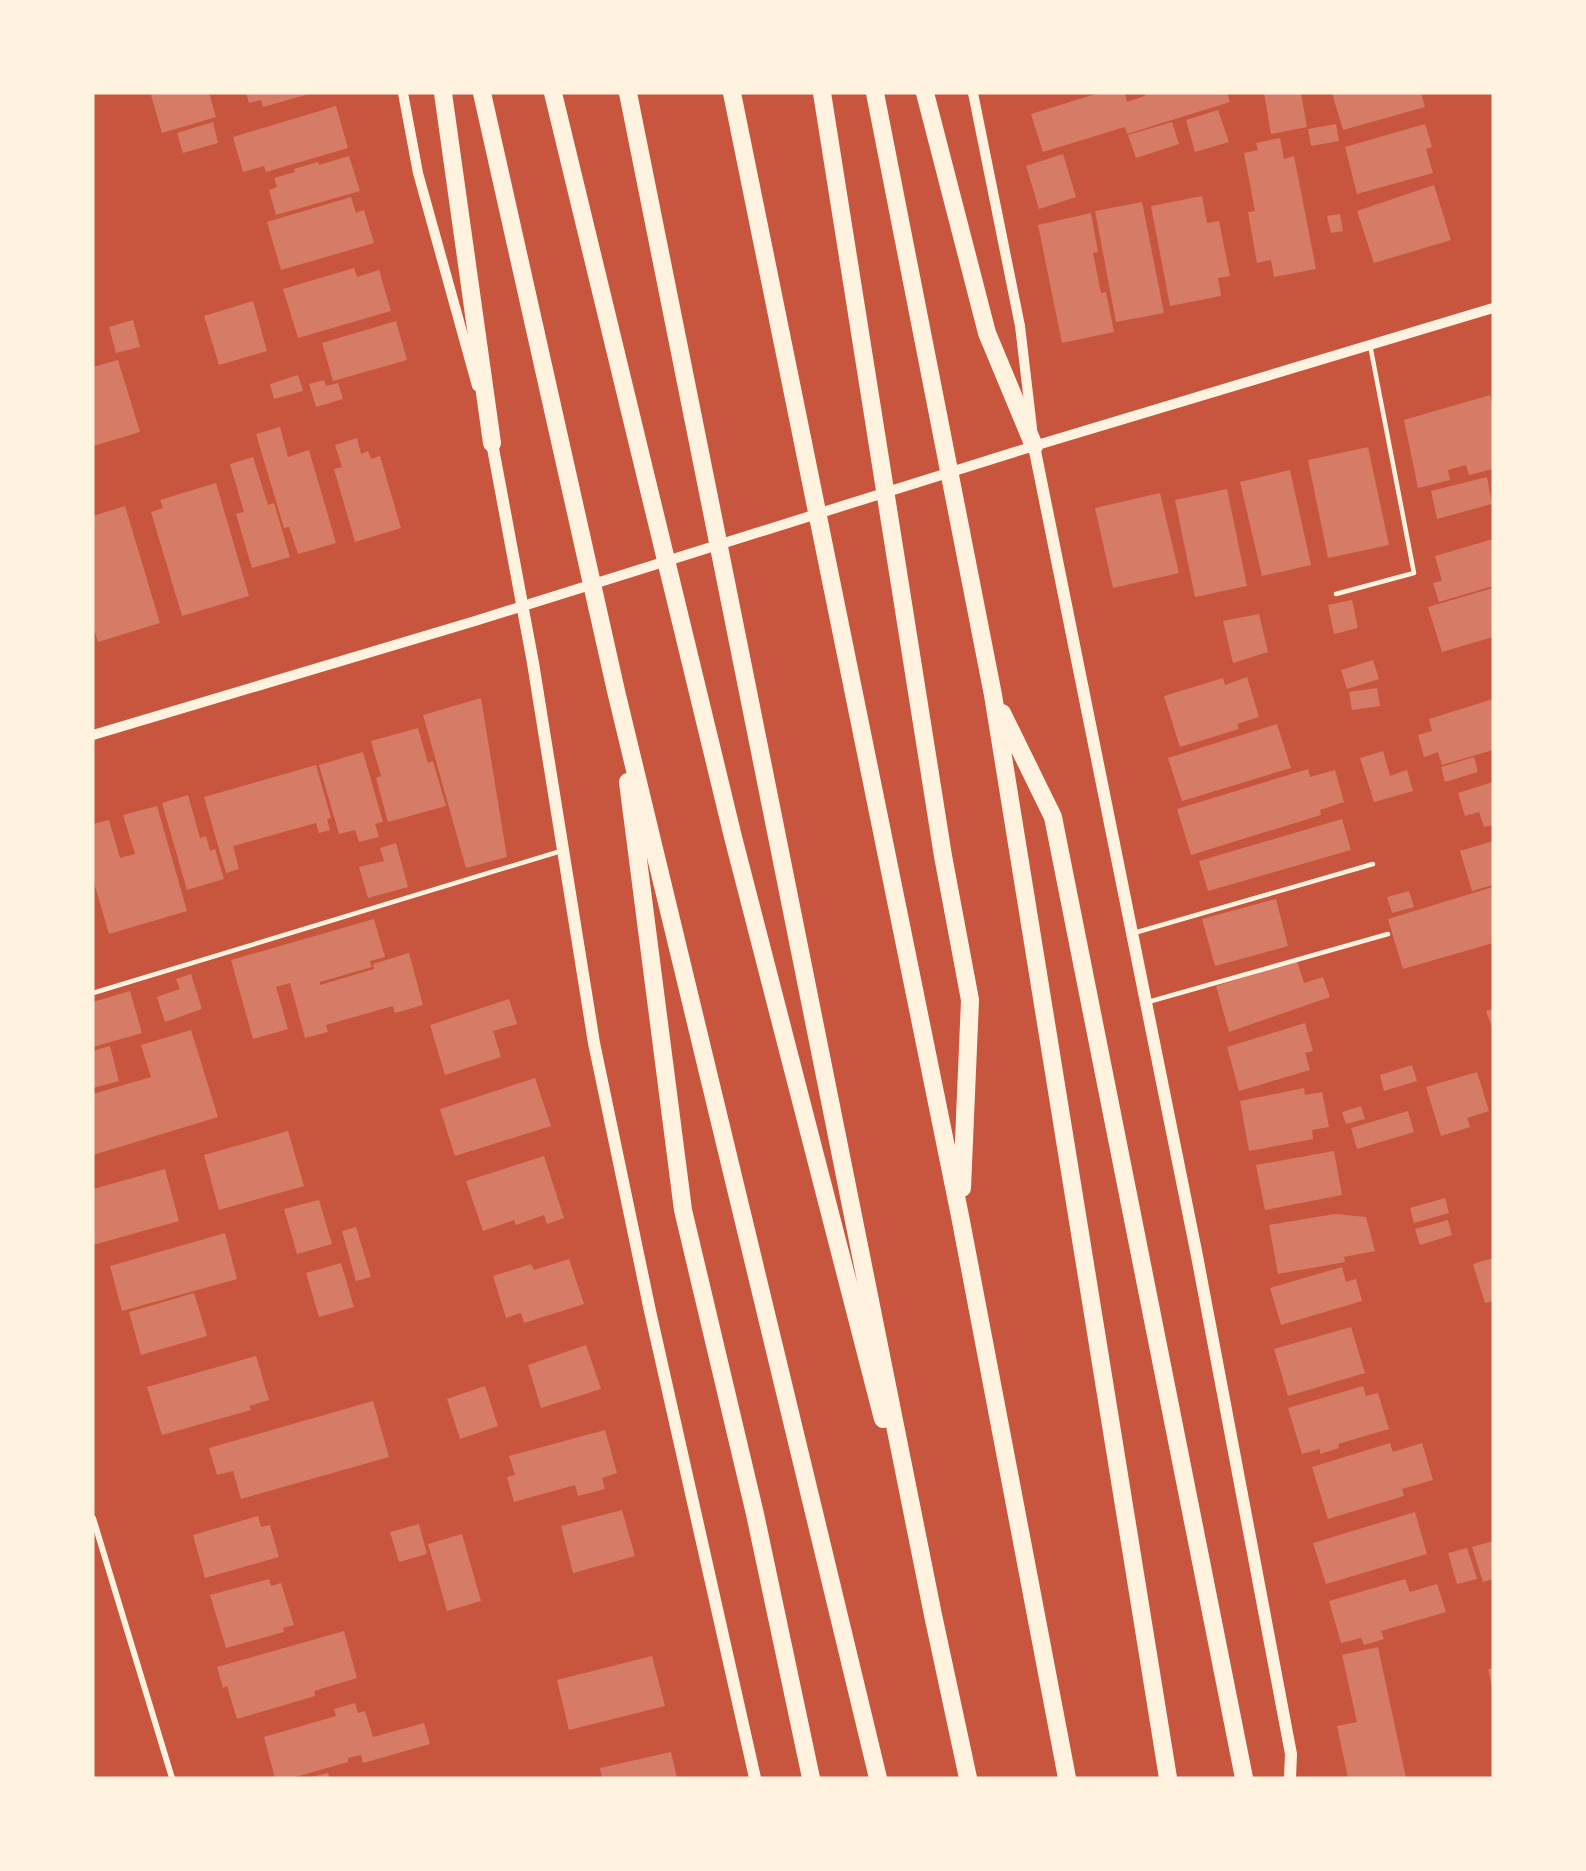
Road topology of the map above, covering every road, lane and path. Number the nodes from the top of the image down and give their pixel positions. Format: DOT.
graph roads {
  1 [pos="403,93"];
  2 [pos="443,93"];
  3 [pos="482,93"];
  4 [pos="553,93"];
  5 [pos="628,93"];
  6 [pos="732,93"];
  7 [pos="822,93"];
  8 [pos="875,93"];
  9 [pos="925,93"];
  10 [pos="973,93"];
  11 [pos="1493,308"];
  12 [pos="1370,345"];
  13 [pos="492,443"];
  14 [pos="1034,446"];
  15 [pos="1336,594"];
  16 [pos="523,606"];
  17 [pos="616,691"];
  18 [pos="993,695"];
  19 [pos="93,735"];
  20 [pos="563,851"];
  21 [pos="1373,864"];
  22 [pos="1132,934"];
  23 [pos="1388,934"];
  24 [pos="93,993"];
  25 [pos="1146,1003"];
  26 [pos="960,1216"];
  27 [pos="93,1518"];
  28 [pos="933,1615"];
  29 [pos="172,1778"];
  30 [pos="755,1778"];
  31 [pos="811,1778"];
  32 [pos="878,1778"];
  33 [pos="968,1778"];
  34 [pos="1068,1778"];
  35 [pos="1168,1778"];
  36 [pos="1244,1778"];
  37 [pos="1290,1778"];
  1 -- 13 [label="street"];
  2 -- 13 [label="highway"];
  3 -- 17 [label="highway"];
  4 -- 28 [label="highway"];
  5 -- 28 [label="highway"];
  6 -- 26 [label="highway"];
  7 -- 26 [label="highway"];
  8 -- 18 [label="highway"];
  9 -- 14 [label="highway"];
  10 -- 14 [label="street"];
  11 -- 12 [label="street"];
  12 -- 14 [label="street"];
  12 -- 15 [label="lane"];
  13 -- 16 [label="main road"];
  14 -- 16 [label="street"];
  14 -- 22 [label="main road"];
  16 -- 19 [label="street"];
  16 -- 20 [label="main road"];
  17 -- 31 [label="highway"];
  17 -- 32 [label="highway"];
  18 -- 35 [label="highway"];
  18 -- 36 [label="highway"];
  20 -- 24 [label="lane"];
  20 -- 30 [label="main road"];
  21 -- 22 [label="lane"];
  22 -- 25 [label="main road"];
  23 -- 25 [label="lane"];
  25 -- 37 [label="main road"];
  26 -- 34 [label="highway"];
  27 -- 29 [label="street"];
  28 -- 33 [label="highway"];
}
